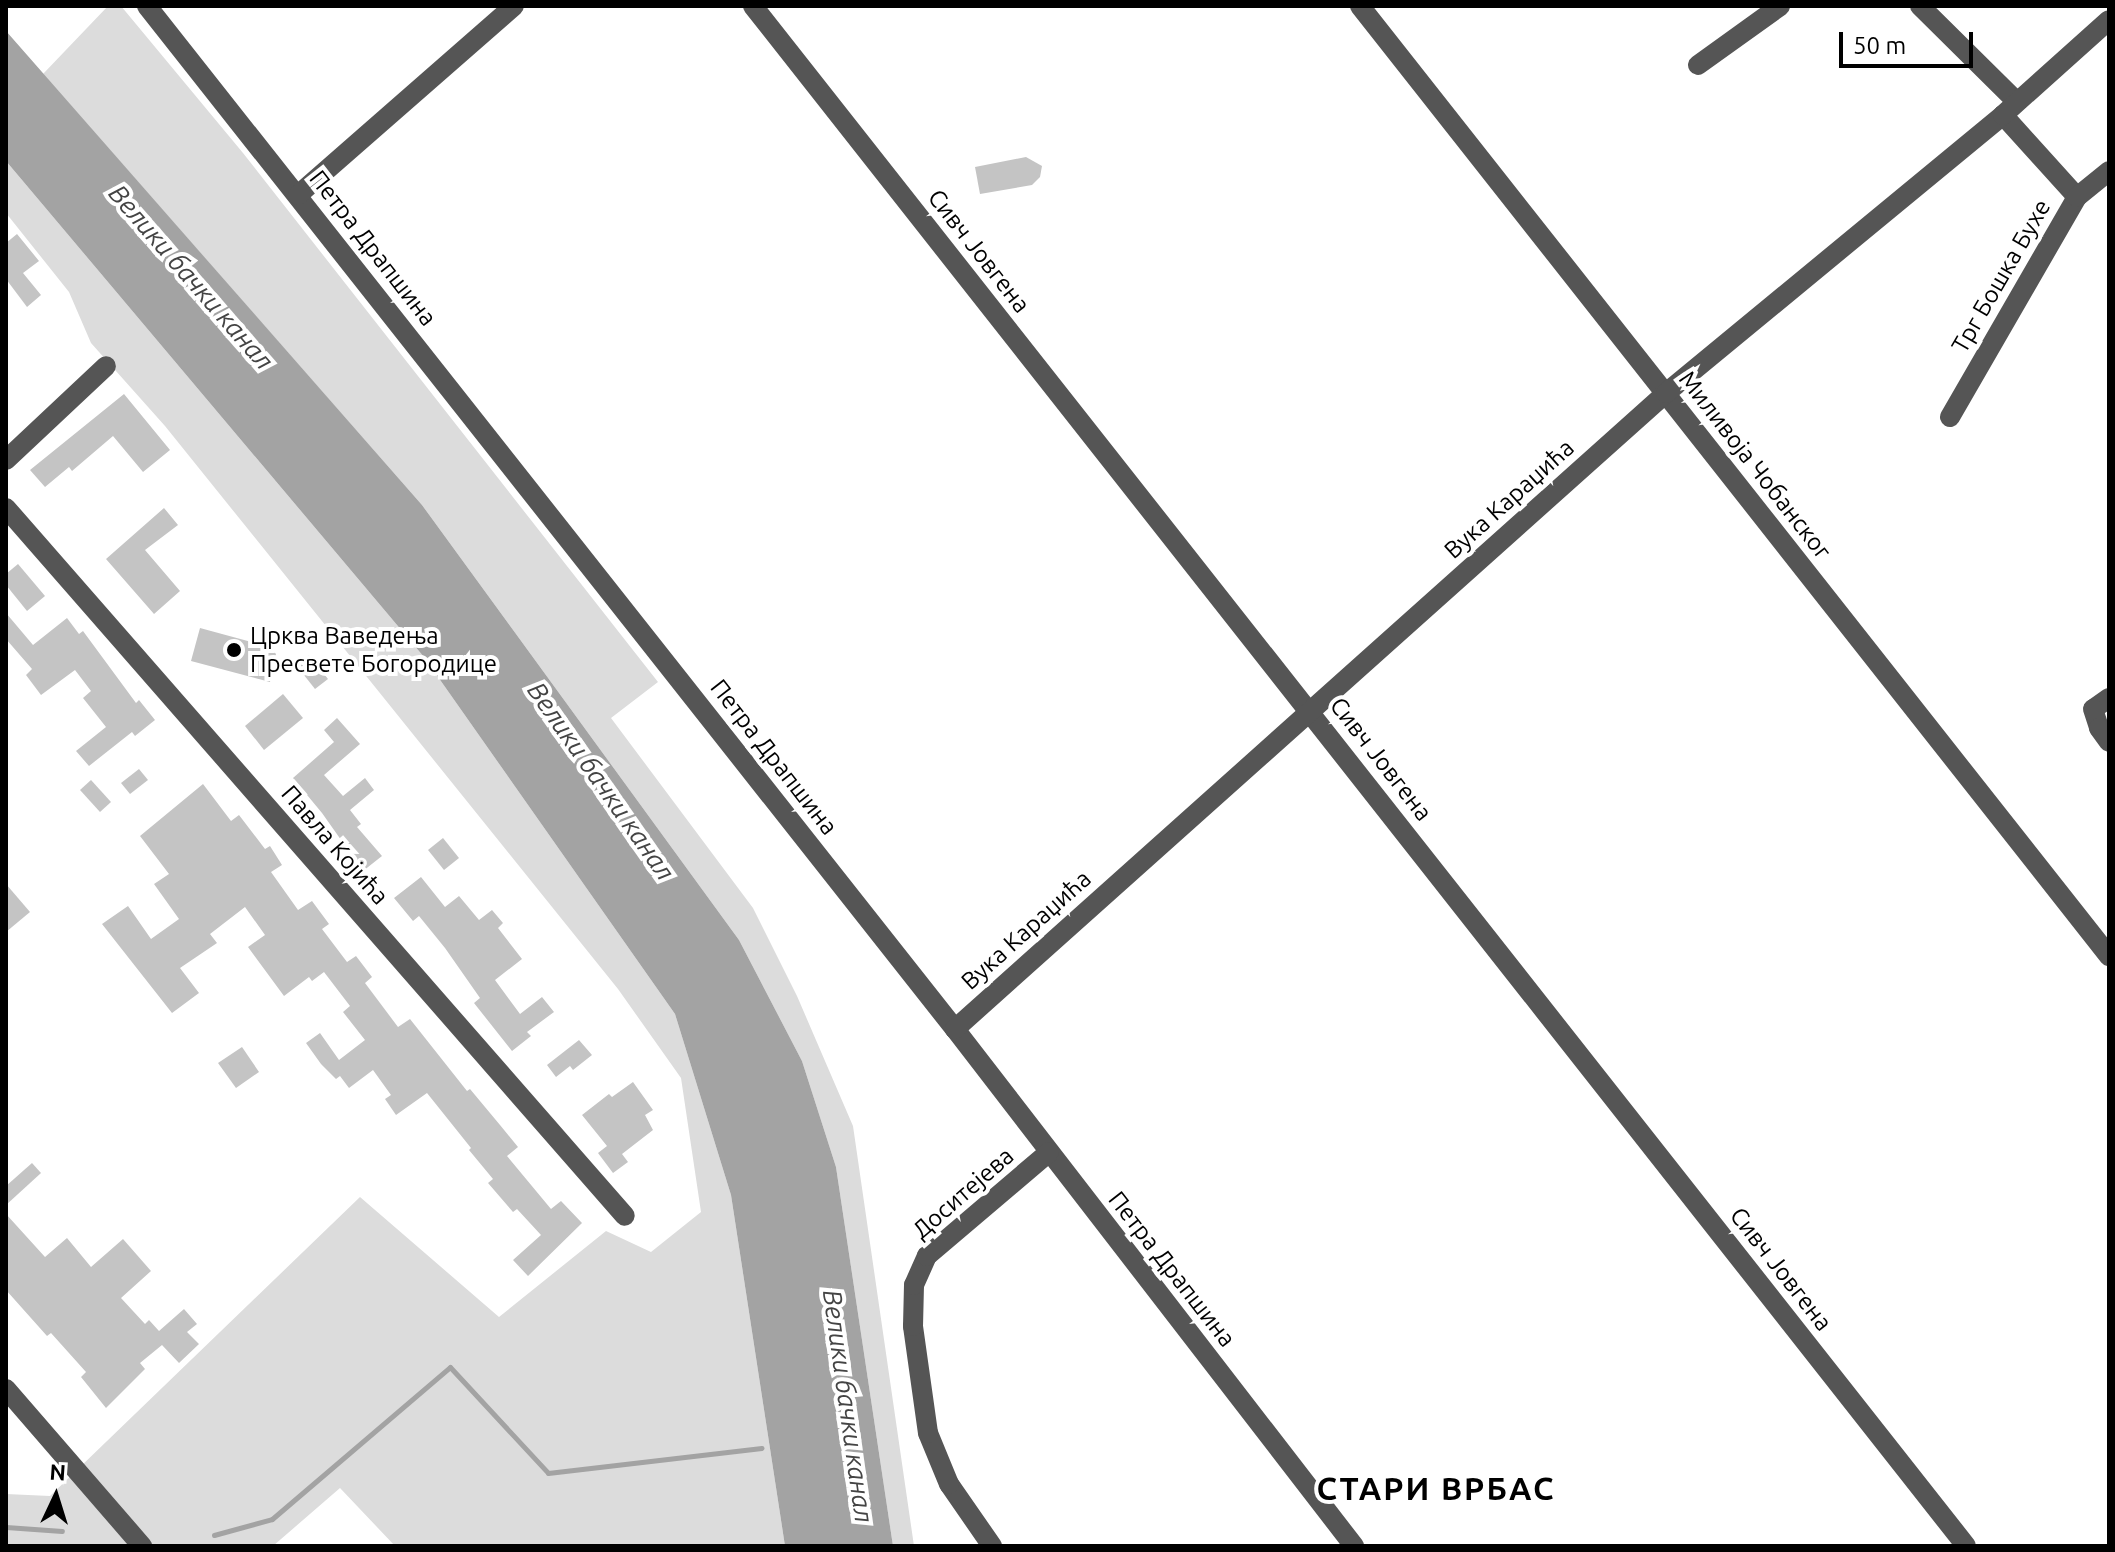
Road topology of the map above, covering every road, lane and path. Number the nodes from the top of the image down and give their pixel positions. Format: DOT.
graph roads {
  1 [pos="147,6"];
  2 [pos="514,6"];
  3 [pos="753,6"];
  4 [pos="1360,6"];
  5 [pos="1780,6"];
  6 [pos="1920,6"];
  7 [pos="2109,20"];
  8 [pos="1698,65"];
  9 [pos="2010,108"];
  10 [pos="2109,171"];
  11 [pos="298,195"];
  12 [pos="2077,197"];
  13 [pos="106,366"];
  14 [pos="1666,393"];
  15 [pos="1950,417"];
  16 [pos="6,460"];
  17 [pos="6,508"];
  18 [pos="2109,698"];
  19 [pos="1310,712"];
  20 [pos="2109,742"];
  21 [pos="2109,956"];
  22 [pos="955,1029"];
  23 [pos="1049,1152"];
  24 [pos="625,1216"];
  25 [pos="6,1389"];
  26 [pos="142,1546"];
  27 [pos="992,1546"];
  28 [pos="1354,1546"];
  29 [pos="1966,1546"];
  1 -- 11 [label="street, Петра Драпшина"];
  2 -- 11 [label="street"];
  3 -- 19 [label="street, Сивч Јовгена"];
  4 -- 14 [label="street, Миливоја Чобанског"];
  5 -- 8 [label="street"];
  6 -- 9 [label="street"];
  7 -- 9 [label="street, Вука Караџића"];
  9 -- 12 [label="street"];
  9 -- 14 [label="street, Вука Караџића"];
  10 -- 12 [label="street, Трг Бошка Бухе"];
  11 -- 22 [label="street, Петра Драпшина"];
  12 -- 15 [label="street, Трг Бошка Бухе"];
  13 -- 16 [label="street"];
  14 -- 19 [label="street, Вука Караџића"];
  14 -- 21 [label="street, Миливоја Чобанског"];
  17 -- 24 [label="street, Павла Којића"];
  18 -- 20 [label="street"];
  19 -- 22 [label="street, Вука Караџића"];
  19 -- 29 [label="street, Сивч Јовгена"];
  22 -- 23 [label="street, Петра Драпшина"];
  23 -- 27 [label="street, Доситејева"];
  23 -- 28 [label="street, Петра Драпшина"];
  25 -- 26 [label="street"];
}
